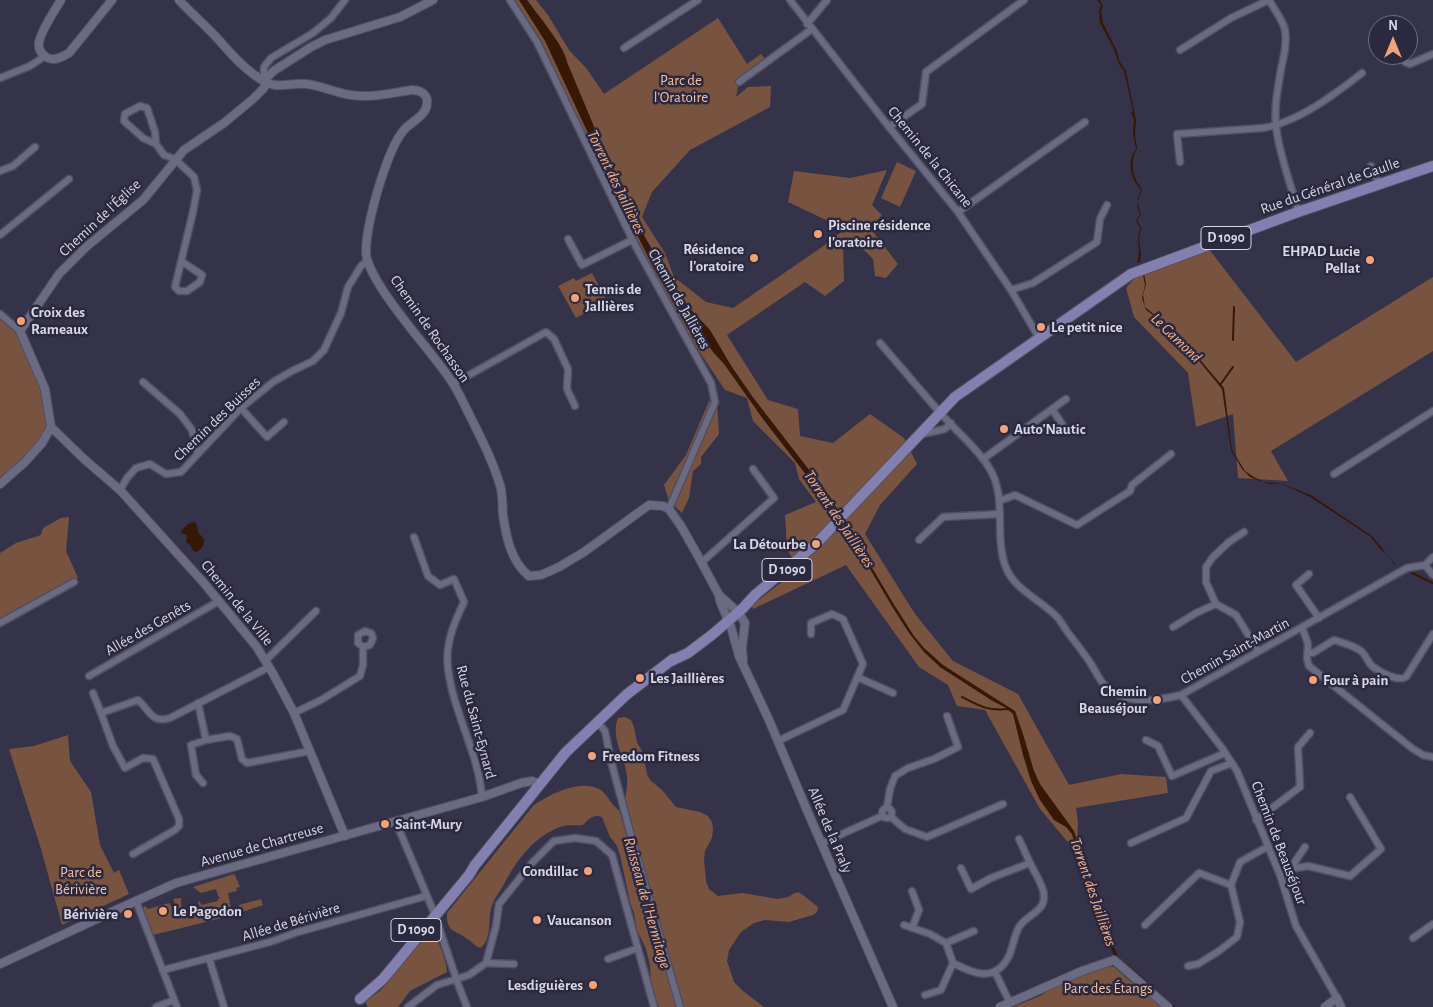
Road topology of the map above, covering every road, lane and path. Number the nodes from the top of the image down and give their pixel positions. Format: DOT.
graph roads {
  1 [pos="61,0"];
  2 [pos="112,0"];
  3 [pos="179,0"];
  4 [pos="345,0"];
  5 [pos="433,0"];
  6 [pos="510,0"];
  7 [pos="698,0"];
  8 [pos="790,0"];
  9 [pos="827,0"];
  10 [pos="1024,0"];
  11 [pos="1269,0"];
  12 [pos="810,27"];
  13 [pos="624,48"];
  14 [pos="1180,50"];
  15 [pos="1433,54"];
  16 [pos="44,56"];
  17 [pos="1418,61"];
  18 [pos="1362,74"];
  19 [pos="0,78"];
  20 [pos="264,81"];
  21 [pos="739,82"];
  22 [pos="1085,122"];
  23 [pos="1276,126"];
  24 [pos="889,127"];
  25 [pos="156,144"];
  26 [pos="35,147"];
  27 [pos="175,159"];
  28 [pos="1180,162"];
  29 [pos="1371,166"];
  30 [pos="1433,166"];
  31 [pos="0,171"];
  32 [pos="69,179"];
  33 [pos="1379,184"];
  34 [pos="1107,205"];
  35 [pos="958,212"];
  36 [pos="1298,212"];
  37 [pos="0,235"];
  38 [pos="568,239"];
  39 [pos="632,240"];
  40 [pos="181,261"];
  41 [pos="367,261"];
  42 [pos="1011,290"];
  43 [pos="0,314"];
  44 [pos="20,332"];
  45 [pos="1039,338"];
  46 [pos="880,344"];
  47 [pos="143,382"];
  48 [pos="453,384"];
  49 [pos="1066,399"];
  50 [pos="575,406"];
  51 [pos="241,408"];
  52 [pos="1052,409"];
  53 [pos="1433,411"];
  54 [pos="940,412"];
  55 [pos="284,422"];
  56 [pos="950,423"];
  57 [pos="51,428"];
  58 [pos="1066,430"];
  59 [pos="918,435"];
  60 [pos="198,454"];
  61 [pos="1171,454"];
  62 [pos="983,459"];
  63 [pos="753,469"];
  64 [pos="1334,474"];
  65 [pos="0,484"];
  66 [pos="120,490"];
  67 [pos="999,501"];
  68 [pos="669,509"];
  69 [pos="1000,514"];
  70 [pos="1244,532"];
  71 [pos="414,537"];
  72 [pos="918,540"];
  73 [pos="1433,557"];
  74 [pos="702,562"];
  75 [pos="1425,565"];
  76 [pos="1309,574"];
  77 [pos="1433,575"];
  78 [pos="74,582"];
  79 [pos="218,601"];
  80 [pos="1216,604"];
  81 [pos="316,611"];
  82 [pos="732,614"];
  83 [pos="1319,618"];
  84 [pos="0,623"];
  85 [pos="1173,627"];
  86 [pos="1302,627"];
  87 [pos="811,634"];
  88 [pos="1433,634"];
  89 [pos="744,635"];
  90 [pos="734,638"];
  91 [pos="364,647"];
  92 [pos="1258,651"];
  93 [pos="1308,653"];
  94 [pos="743,663"];
  95 [pos="267,664"];
  96 [pos="89,676"];
  97 [pos="857,678"];
  98 [pos="93,693"];
  99 [pos="893,693"];
  100 [pos="1181,695"];
  101 [pos="198,703"];
  102 [pos="101,712"];
  103 [pos="294,713"];
  104 [pos="947,716"];
  105 [pos="597,722"];
  106 [pos="1310,733"];
  107 [pos="206,740"];
  108 [pos="1146,740"];
  109 [pos="778,741"];
  110 [pos="310,751"];
  111 [pos="1225,753"];
  112 [pos="1433,757"];
  113 [pos="1232,763"];
  114 [pos="203,783"];
  115 [pos="540,784"];
  116 [pos="482,797"];
  117 [pos="1350,797"];
  118 [pos="1003,804"];
  119 [pos="887,808"];
  120 [pos="882,816"];
  121 [pos="891,817"];
  122 [pos="1256,820"];
  123 [pos="397,821"];
  124 [pos="345,836"];
  125 [pos="1019,839"];
  126 [pos="822,843"];
  127 [pos="1131,843"];
  128 [pos="1267,846"];
  129 [pos="1305,847"];
  130 [pos="133,854"];
  131 [pos="1030,863"];
  132 [pos="961,868"];
  133 [pos="1290,869"];
  134 [pos="1280,875"];
  135 [pos="1231,885"];
  136 [pos="912,891"];
  137 [pos="426,896"];
  138 [pos="136,901"];
  139 [pos="434,913"];
  140 [pos="1433,924"];
  141 [pos="904,925"];
  142 [pos="1145,925"];
  143 [pos="912,928"];
  144 [pos="974,931"];
  145 [pos="1413,938"];
  146 [pos="946,943"];
  147 [pos="638,948"];
  148 [pos="209,958"];
  149 [pos="608,959"];
  150 [pos="486,963"];
  151 [pos="953,963"];
  152 [pos="0,964"];
  153 [pos="514,964"];
  154 [pos="1188,966"];
  155 [pos="163,970"];
  156 [pos="995,972"];
  157 [pos="457,980"];
  158 [pos="925,995"];
  159 [pos="1337,998"];
  160 [pos="357,1003"];
  161 [pos="1010,1003"];
  162 [pos="176,1004"];
  163 [pos="156,1007"];
  164 [pos="224,1007"];
  165 [pos="408,1007"];
  166 [pos="468,1007"];
  167 [pos="654,1007"];
  168 [pos="680,1007"];
  169 [pos="894,1007"];
  170 [pos="1000,1007"];
  171 [pos="1168,1007"];
  172 [pos="1325,1007"];
  173 [pos="1341,1007"];
  1 -- 16 [label="street"];
  2 -- 16 [label="street"];
  3 -- 20 [label="street"];
  4 -- 20 [label="street"];
  5 -- 20 [label="street, Chemin de l'Église"];
  6 -- 39 [label="street, Chemin de Jallières"];
  7 -- 13 [label="street"];
  8 -- 12 [label="street, Chemin de la Chicane"];
  9 -- 12 [label="street"];
  10 -- 24 [label="street"];
  11 -- 14 [label="street"];
  11 -- 23 [label="street"];
  12 -- 21 [label="street"];
  12 -- 24 [label="street, Chemin de la Chicane"];
  15 -- 17 [label="street"];
  16 -- 19 [label="street"];
  18 -- 23 [label="street"];
  20 -- 27 [label="street, Chemin de l'Église"];
  20 -- 41 [label="street"];
  22 -- 35 [label="street"];
  23 -- 28 [label="street"];
  23 -- 36 [label="street"];
  24 -- 35 [label="street, Chemin de la Chicane"];
  25 -- 25 [label="street"];
  25 -- 27 [label="street"];
  26 -- 31 [label="street"];
  27 -- 40 [label="street"];
  27 -- 44 [label="street, Chemin de l'Église"];
  29 -- 33 [label="street"];
  30 -- 33 [label="main road, Rue du Général de Gaulle / D 1090"];
  32 -- 37 [label="street"];
  33 -- 36 [label="main road, Rue du Général de Gaulle / D 1090"];
  34 -- 42 [label="street"];
  35 -- 42 [label="street, Chemin de la Chicane"];
  36 -- 45 [label="main road, Rue du Général de Gaulle / D 1090"];
  38 -- 39 [label="street"];
  39 -- 68 [label="street, Chemin de Jallières"];
  40 -- 40 [label="street"];
  41 -- 48 [label="street, Chemin de Rochasson"];
  41 -- 51 [label="street, Chemin des Buisses"];
  42 -- 45 [label="street, Chemin de la Chicane"];
  43 -- 44 [label="street"];
  44 -- 57 [label="street"];
  45 -- 54 [label="main road, D 1090"];
  46 -- 54 [label="street, Chemin Saint-Martin"];
  47 -- 60 [label="street"];
  48 -- 50 [label="street"];
  48 -- 68 [label="street, Chemin de Rochasson"];
  49 -- 52 [label="street"];
  51 -- 55 [label="street"];
  51 -- 60 [label="street, Chemin des Buisses"];
  52 -- 58 [label="street"];
  52 -- 62 [label="street"];
  53 -- 64 [label="street"];
  54 -- 56 [label="street, Chemin Saint-Martin"];
  54 -- 59 [label="main road, D 1090"];
  56 -- 59 [label="street"];
  56 -- 62 [label="street, Chemin Saint-Martin"];
  57 -- 65 [label="street"];
  57 -- 66 [label="street, Chemin de la Ville"];
  59 -- 82 [label="main road, D 1090"];
  60 -- 66 [label="street, Chemin des Buisses"];
  61 -- 67 [label="street"];
  62 -- 67 [label="street, Chemin Saint-Martin"];
  63 -- 74 [label="street"];
  66 -- 79 [label="street, Chemin de la Ville"];
  67 -- 69 [label="street, Chemin Saint-Martin"];
  68 -- 74 [label="street"];
  69 -- 72 [label="street"];
  69 -- 100 [label="street, Chemin Saint-Martin"];
  70 -- 80 [label="street"];
  71 -- 116 [label="street, Rue du Saint-Eynard"];
  73 -- 75 [label="street"];
  74 -- 82 [label="street"];
  75 -- 77 [label="street"];
  75 -- 83 [label="street, Chemin Saint-Martin"];
  76 -- 83 [label="street"];
  78 -- 84 [label="street"];
  79 -- 95 [label="street, Chemin de la Ville"];
  79 -- 96 [label="street, Allée des Genêts"];
  80 -- 85 [label="street"];
  80 -- 92 [label="street"];
  81 -- 95 [label="street"];
  82 -- 89 [label="street, Allée de la Praly"];
  82 -- 90 [label="street, Allée de la Praly"];
  82 -- 105 [label="main road, D 1090"];
  83 -- 86 [label="street, Chemin Saint-Martin"];
  86 -- 92 [label="street, Chemin Saint-Martin"];
  86 -- 93 [label="street"];
  87 -- 97 [label="street"];
  88 -- 93 [label="street"];
  89 -- 90 [label="street"];
  89 -- 94 [label="street, Allée de la Praly"];
  90 -- 94 [label="street, Allée de la Praly"];
  91 -- 103 [label="street"];
  92 -- 100 [label="street, Chemin Saint-Martin"];
  93 -- 112 [label="street"];
  94 -- 109 [label="street, Allée de la Praly"];
  95 -- 101 [label="street"];
  95 -- 103 [label="street, Chemin de la Ville"];
  97 -- 99 [label="street"];
  97 -- 109 [label="street"];
  98 -- 102 [label="street"];
  100 -- 111 [label="street, Chemin de Beauséjour"];
  101 -- 102 [label="street"];
  101 -- 107 [label="street"];
  102 -- 130 [label="street"];
  103 -- 110 [label="street, Chemin de la Ville"];
  104 -- 119 [label="street"];
  105 -- 115 [label="main road, D 1090"];
  105 -- 168 [label="street"];
  106 -- 122 [label="street"];
  107 -- 110 [label="street"];
  107 -- 114 [label="street"];
  108 -- 111 [label="street"];
  109 -- 126 [label="street, Allée de la Praly"];
  110 -- 124 [label="street, Chemin de la Ville"];
  111 -- 113 [label="street, Chemin de Beauséjour"];
  113 -- 122 [label="street, Chemin de Beauséjour"];
  113 -- 127 [label="street"];
  115 -- 116 [label="street, Avenue de Chartreuse"];
  115 -- 139 [label="main road, D 1090"];
  116 -- 123 [label="street, Avenue de Chartreuse"];
  117 -- 133 [label="street"];
  118 -- 121 [label="street"];
  119 -- 120 [label="street"];
  119 -- 121 [label="street"];
  120 -- 121 [label="street"];
  120 -- 126 [label="street"];
  122 -- 128 [label="street, Chemin de Beauséjour"];
  123 -- 124 [label="street, Avenue de Chartreuse"];
  123 -- 137 [label="street"];
  124 -- 138 [label="street, Avenue de Chartreuse"];
  125 -- 131 [label="street"];
  126 -- 169 [label="street, Allée de la Praly"];
  128 -- 134 [label="street, Chemin de Beauséjour"];
  128 -- 135 [label="street"];
  129 -- 133 [label="street"];
  131 -- 132 [label="street"];
  131 -- 156 [label="street"];
  133 -- 134 [label="street"];
  134 -- 159 [label="street, Chemin de Beauséjour"];
  135 -- 142 [label="street"];
  135 -- 154 [label="street"];
  136 -- 143 [label="street"];
  137 -- 139 [label="street"];
  137 -- 148 [label="street, Allée de Bérivière"];
  138 -- 152 [label="street, Avenue de Chartreuse"];
  138 -- 155 [label="street"];
  139 -- 157 [label="street"];
  139 -- 160 [label="main road, D 1090"];
  140 -- 145 [label="street"];
  141 -- 143 [label="street"];
  143 -- 146 [label="street"];
  144 -- 146 [label="street"];
  146 -- 151 [label="street"];
  147 -- 149 [label="street"];
  147 -- 150 [label="street"];
  147 -- 167 [label="street"];
  148 -- 155 [label="street, Allée de Bérivière"];
  148 -- 164 [label="street"];
  150 -- 153 [label="street"];
  150 -- 157 [label="street"];
  151 -- 156 [label="street"];
  151 -- 158 [label="street"];
  155 -- 162 [label="street"];
  156 -- 161 [label="street"];
  157 -- 165 [label="street"];
  157 -- 166 [label="street"];
  159 -- 172 [label="street"];
  159 -- 173 [label="street, Chemin de Beauséjour"];
  161 -- 170 [label="street"];
  161 -- 171 [label="street"];
  162 -- 163 [label="street"];
}
